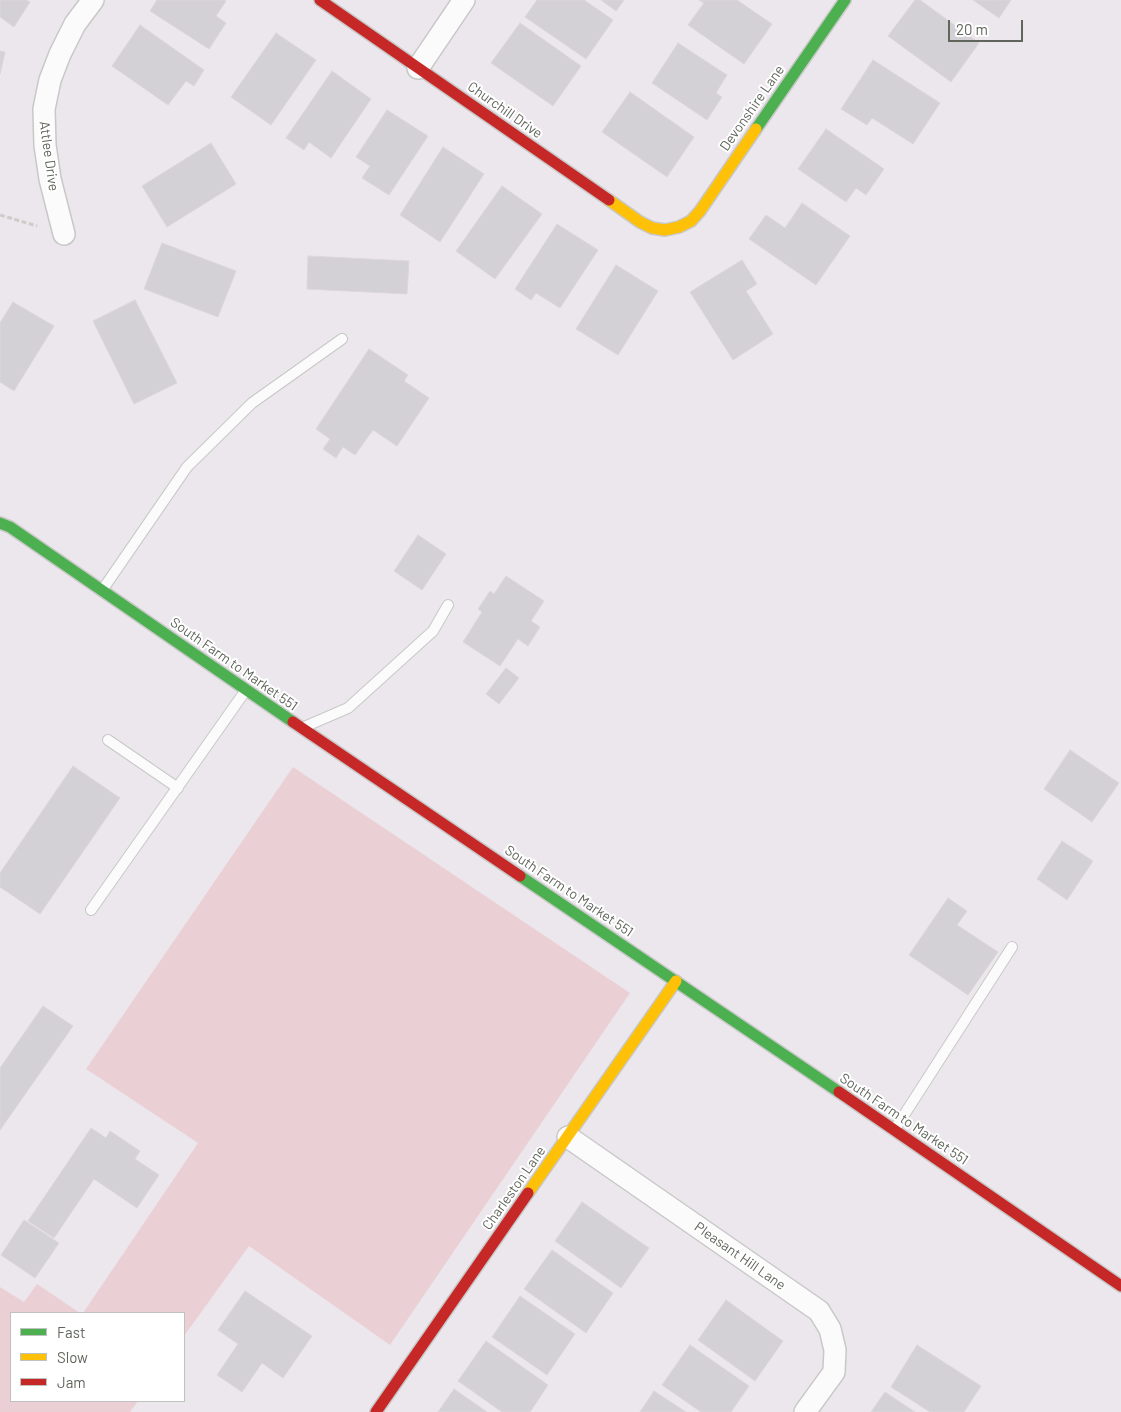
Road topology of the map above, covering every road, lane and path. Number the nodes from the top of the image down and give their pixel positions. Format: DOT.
graph roads {
  1 [pos="93,0"];
  2 [pos="320,0"];
  3 [pos="464,0"];
  4 [pos="845,0"];
  5 [pos="418,68"];
  6 [pos="0,215"];
  7 [pos="679,227"];
  8 [pos="64,234"];
  9 [pos="342,339"];
  10 [pos="0,523"];
  11 [pos="102,590"];
  12 [pos="448,605"];
  13 [pos="246,690"];
  14 [pos="301,728"];
  15 [pos="108,740"];
  16 [pos="178,788"];
  17 [pos="91,910"];
  18 [pos="1012,947"];
  19 [pos="676,981"];
  20 [pos="894,1129"];
  21 [pos="568,1137"];
  22 [pos="1121,1286"];
  23 [pos="376,1412"];
  24 [pos="805,1412"];
  1 -- 8 [label="street, Attlee Drive"];
  2 -- 5 [label="main road, Churchill Drive"];
  3 -- 5 [label="street"];
  4 -- 7 [label="main road, Devonshire Lane"];
  5 -- 7 [label="main road, Churchill Drive"];
  6 -- 8 [label="path"];
  9 -- 11 [label="lane"];
  10 -- 11 [label="main road, South Farm to Market 551"];
  11 -- 13 [label="main road, South Farm to Market 551"];
  12 -- 14 [label="lane"];
  13 -- 14 [label="main road, South Farm to Market 551"];
  13 -- 16 [label="lane"];
  14 -- 19 [label="main road, South Farm to Market 551"];
  15 -- 16 [label="lane"];
  16 -- 17 [label="lane"];
  18 -- 20 [label="lane"];
  19 -- 20 [label="main road, South Farm to Market 551"];
  19 -- 21 [label="main road, Charleston Lane"];
  20 -- 22 [label="main road, South Farm to Market 551"];
  21 -- 23 [label="main road, Charleston Lane"];
  21 -- 24 [label="street, Pleasant Hill Lane"];
}
